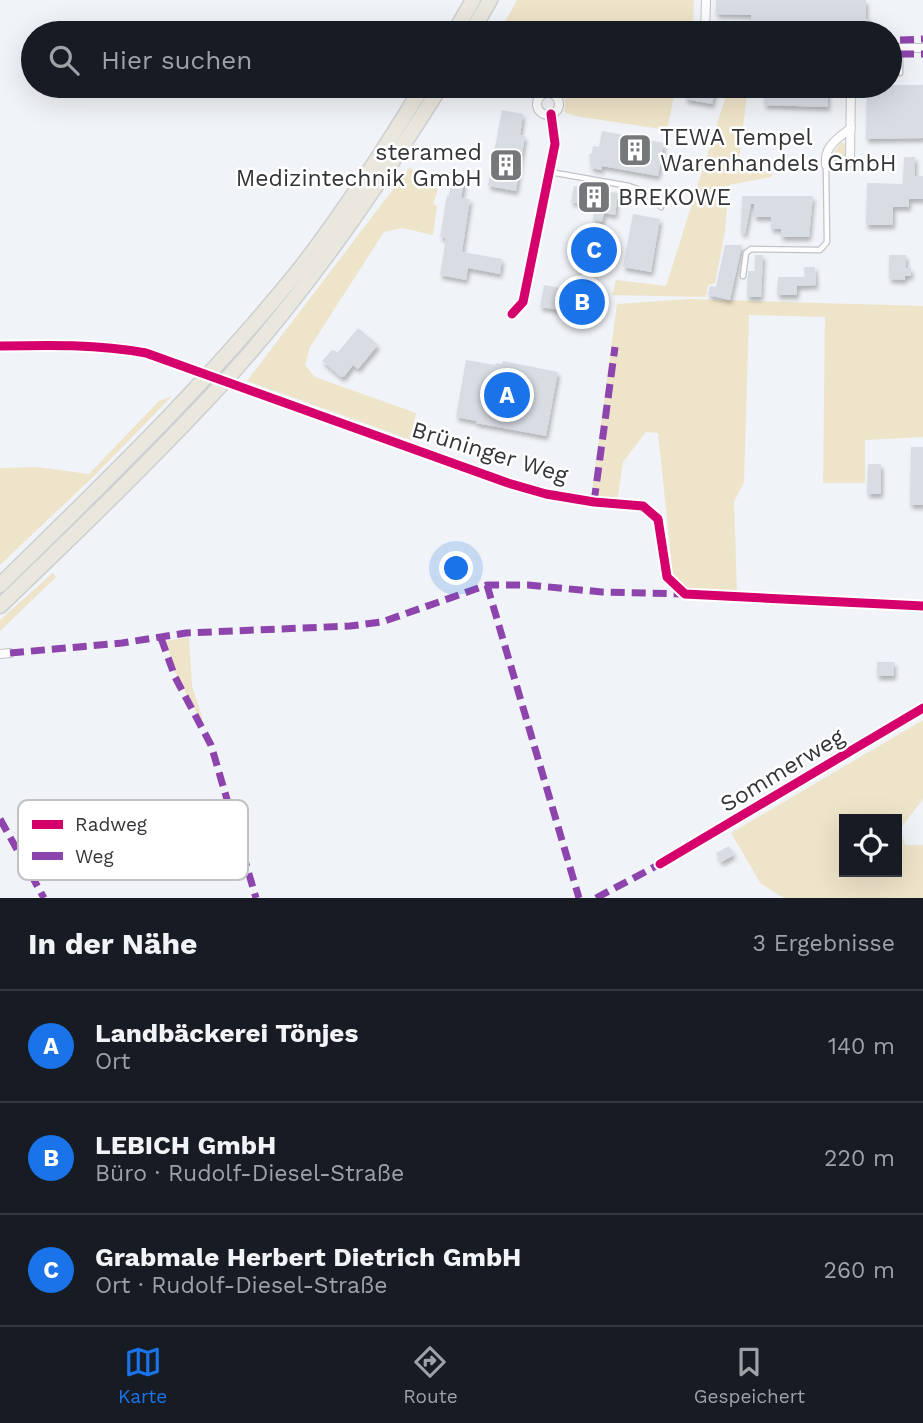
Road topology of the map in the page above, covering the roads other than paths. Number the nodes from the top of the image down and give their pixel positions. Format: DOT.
graph roads {
  1 [pos="473,0"];
  2 [pos="490,0"];
  3 [pos="706,0"];
  4 [pos="461,21"];
  5 [pos="478,21"];
  6 [pos="705,21"];
  7 [pos="902,48"];
  8 [pos="923,48"];
  9 [pos="416,98"];
  10 [pos="434,98"];
  11 [pos="539,98"];
  12 [pos="557,98"];
  13 [pos="851,98"];
  14 [pos="551,114"];
  15 [pos="850,128"];
  16 [pos="826,165"];
  17 [pos="550,172"];
  18 [pos="661,207"];
  19 [pos="743,275"];
  20 [pos="512,314"];
  21 [pos="0,346"];
  22 [pos="0,585"];
  23 [pos="0,606"];
  24 [pos="923,606"];
  25 [pos="10,653"];
  26 [pos="0,654"];
  27 [pos="923,708"];
  28 [pos="660,864"];
  1 -- 4 [label="highway"];
  2 -- 5 [label="highway"];
  3 -- 6 [label="street"];
  7 -- 8 [label="street"];
  9 -- 22 [label="highway"];
  10 -- 23 [label="highway"];
  11 -- 14 [label="street"];
  12 -- 14 [label="street"];
  13 -- 15 [label="street"];
  14 -- 17 [label="street"];
  15 -- 16 [label="street"];
  15 -- 16 [label="street"];
  16 -- 19 [label="lane"];
  17 -- 18 [label="lane"];
  17 -- 20 [label="street"];
  21 -- 24 [label="street, Brüninger Weg, bridge"];
  25 -- 26 [label="street"];
  27 -- 28 [label="street, Sommerweg"];
}
